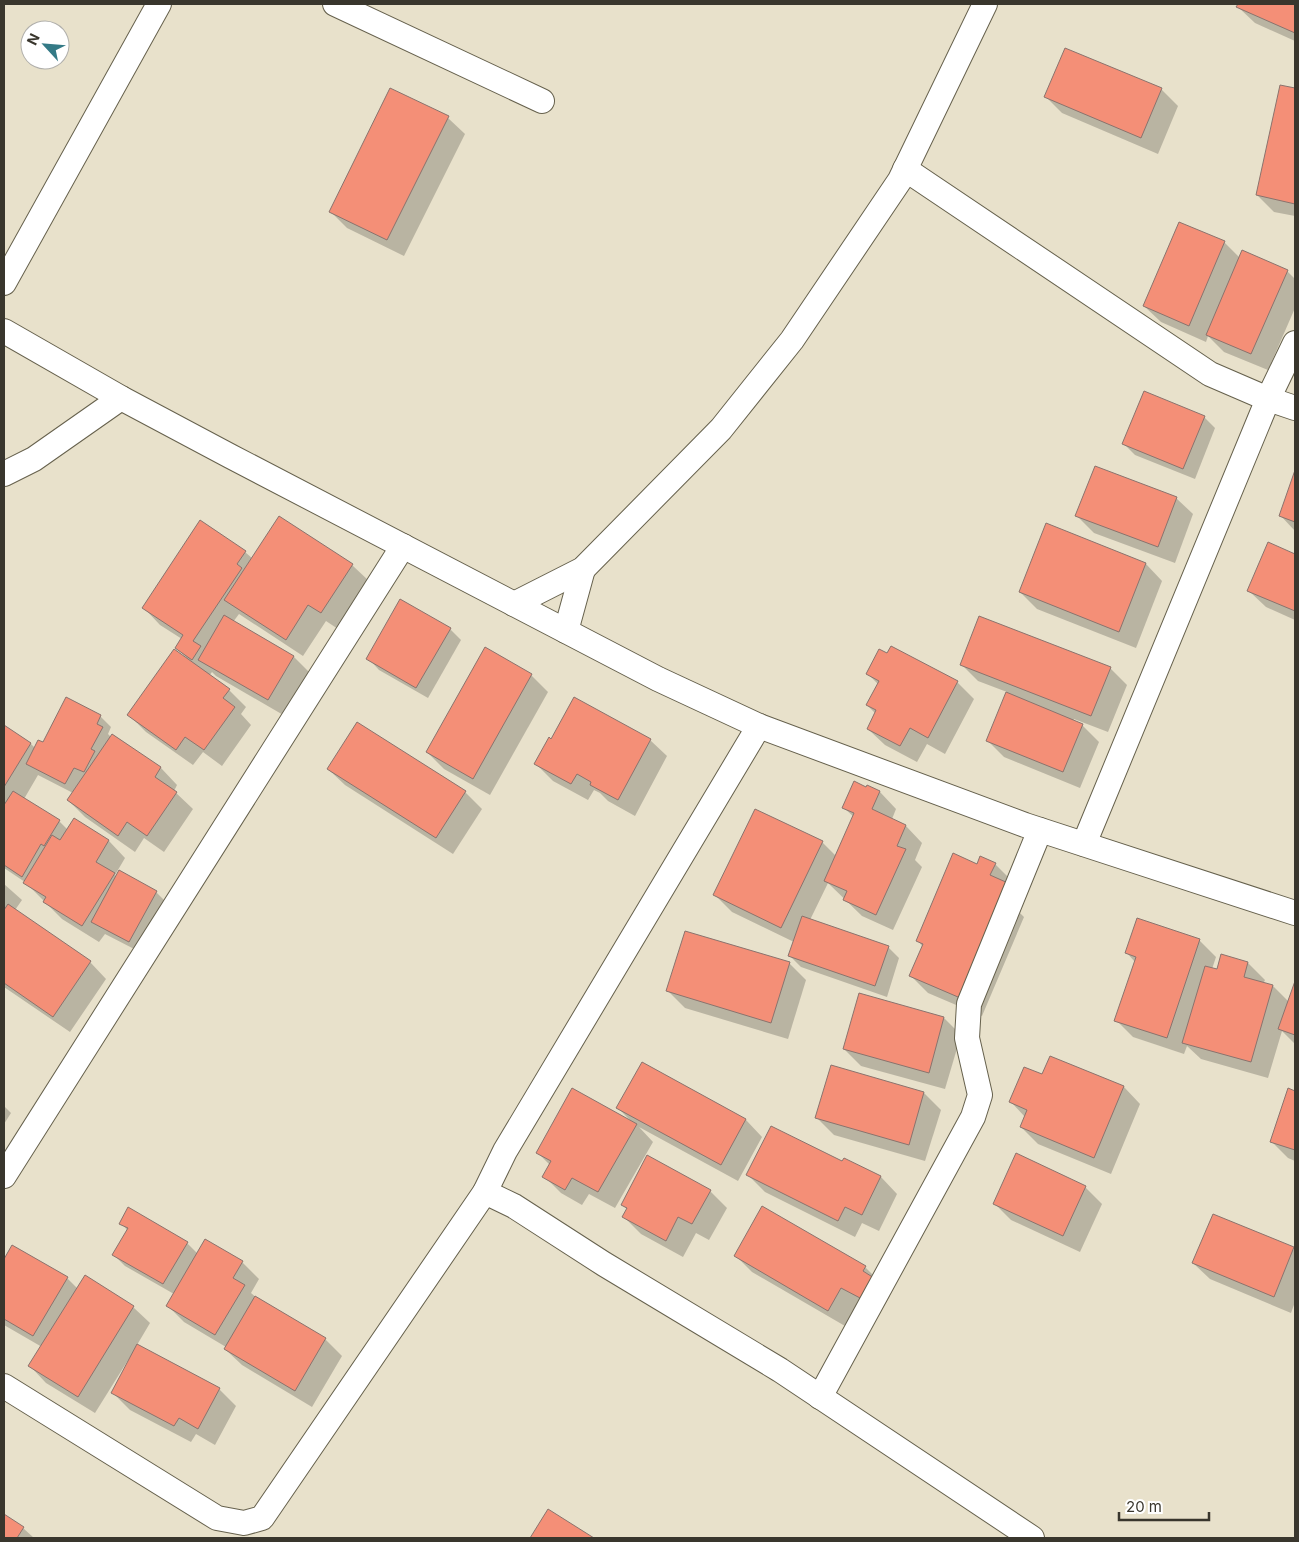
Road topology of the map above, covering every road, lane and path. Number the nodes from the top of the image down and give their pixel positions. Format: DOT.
graph roads {
  1 [pos="159,4"];
  2 [pos="335,4"];
  3 [pos="985,4"];
  4 [pos="542,101"];
  5 [pos="905,169"];
  6 [pos="4,283"];
  7 [pos="4,331"];
  8 [pos="1295,343"];
  9 [pos="121,398"];
  10 [pos="1268,399"];
  11 [pos="1295,408"];
  12 [pos="4,474"];
  13 [pos="403,546"];
  14 [pos="583,569"];
  15 [pos="514,604"];
  16 [pos="566,631"];
  17 [pos="759,726"];
  18 [pos="1040,830"];
  19 [pos="1084,844"];
  20 [pos="1295,913"];
  21 [pos="4,1176"];
  22 [pos="485,1192"];
  23 [pos="4,1386"];
  24 [pos="820,1397"];
  25 [pos="252,1531"];
  26 [pos="1032,1538"];
  1 -- 6 [label="street"];
  2 -- 4 [label="street"];
  3 -- 5 [label="street"];
  5 -- 10 [label="street"];
  5 -- 14 [label="street"];
  7 -- 9 [label="street"];
  8 -- 10 [label="street"];
  9 -- 12 [label="street"];
  9 -- 13 [label="street"];
  10 -- 11 [label="street"];
  10 -- 19 [label="street"];
  13 -- 15 [label="street"];
  13 -- 21 [label="street"];
  14 -- 15 [label="street"];
  14 -- 16 [label="street"];
  15 -- 16 [label="street"];
  16 -- 17 [label="street"];
  17 -- 18 [label="street"];
  17 -- 22 [label="street"];
  18 -- 19 [label="street"];
  18 -- 24 [label="street"];
  19 -- 20 [label="street"];
  22 -- 24 [label="street"];
  22 -- 25 [label="street"];
  23 -- 25 [label="street"];
  24 -- 26 [label="street"];
}
